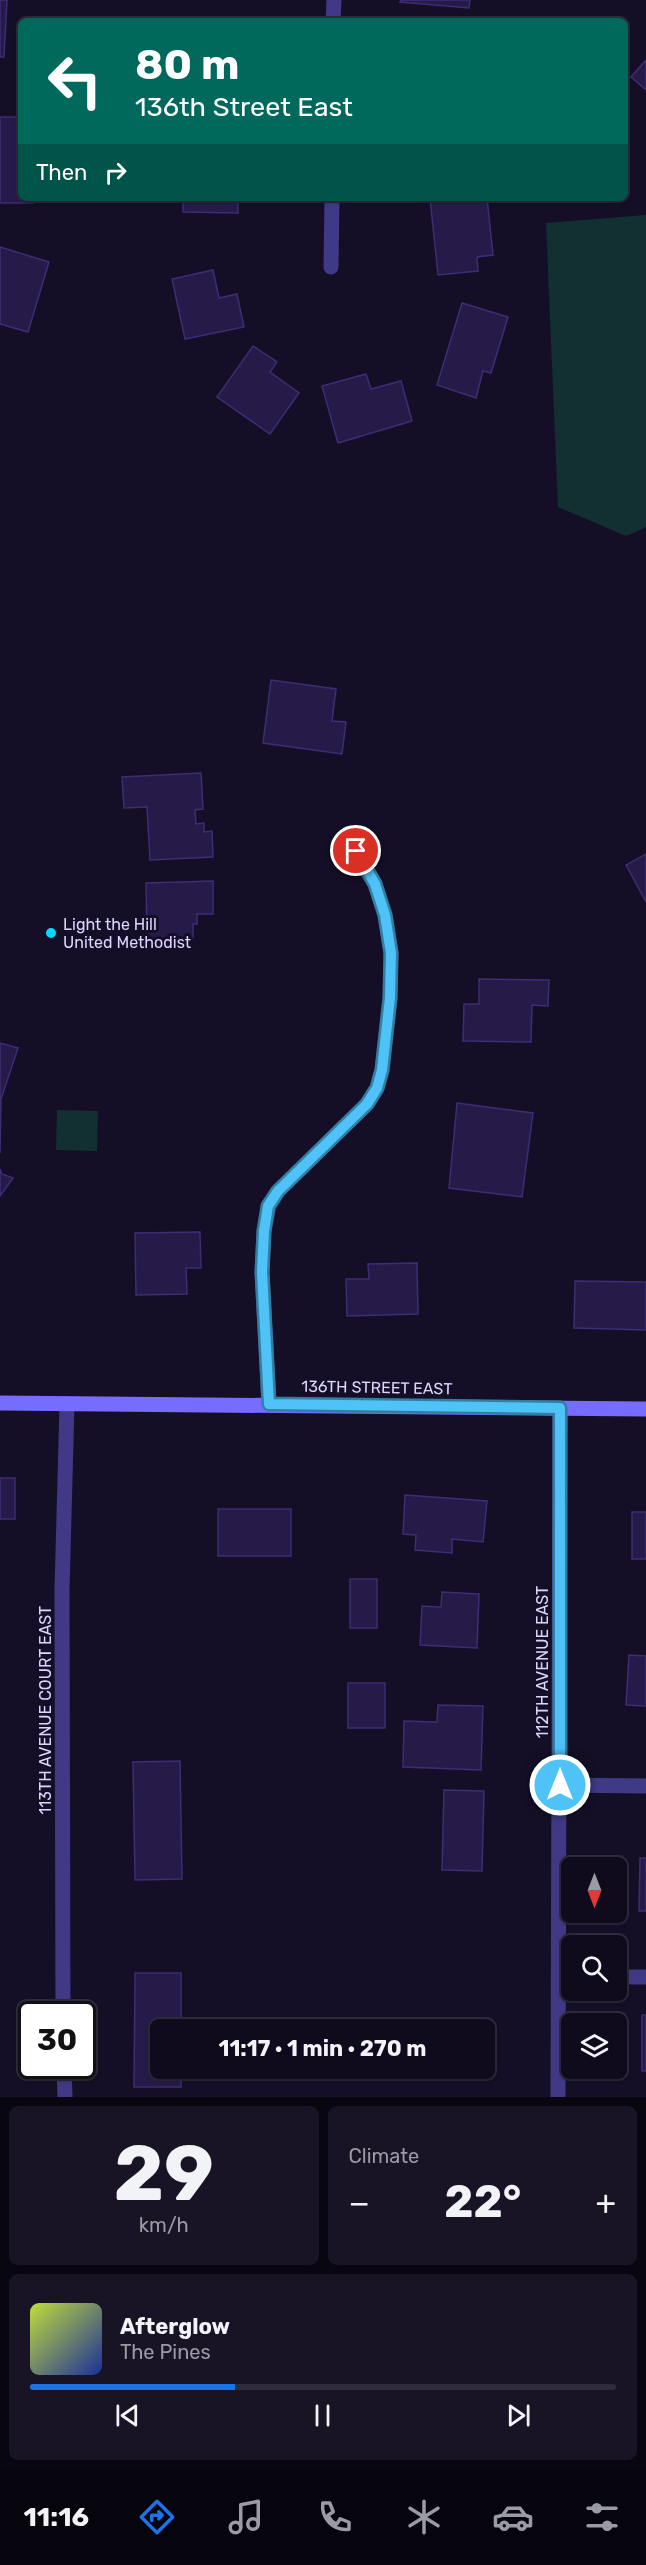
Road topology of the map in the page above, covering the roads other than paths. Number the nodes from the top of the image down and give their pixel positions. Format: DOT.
graph roads {
  1 [pos="334,0"];
  2 [pos="333,18"];
  3 [pos="332,201"];
  4 [pos="331,267"];
  5 [pos="356,851"];
  6 [pos="0,1403"];
  7 [pos="67,1404"];
  8 [pos="269,1404"];
  9 [pos="560,1408"];
  10 [pos="646,1409"];
  11 [pos="560,1785"];
  12 [pos="646,1786"];
  13 [pos="564,1935"];
  14 [pos="627,1977"];
  15 [pos="646,1977"];
  16 [pos="63,2001"];
  17 [pos="564,2001"];
  18 [pos="64,2079"];
  19 [pos="65,2097"];
  20 [pos="558,2097"];
  1 -- 2 [label="street"];
  3 -- 4 [label="street"];
  5 -- 8 [label="street"];
  6 -- 7 [label="street, 136TH STREET EAST"];
  7 -- 8 [label="street, 136TH STREET EAST"];
  7 -- 16 [label="street, 113TH AVENUE COURT EAST"];
  8 -- 9 [label="street, 136TH STREET EAST"];
  9 -- 10 [label="street, 136TH STREET EAST"];
  9 -- 11 [label="street, 112TH AVENUE EAST"];
  11 -- 12 [label="street"];
  11 -- 13 [label="street, 112TH AVENUE EAST"];
  14 -- 15 [label="street"];
  17 -- 20 [label="street, 112TH AVENUE EAST"];
  18 -- 19 [label="street"];
}
